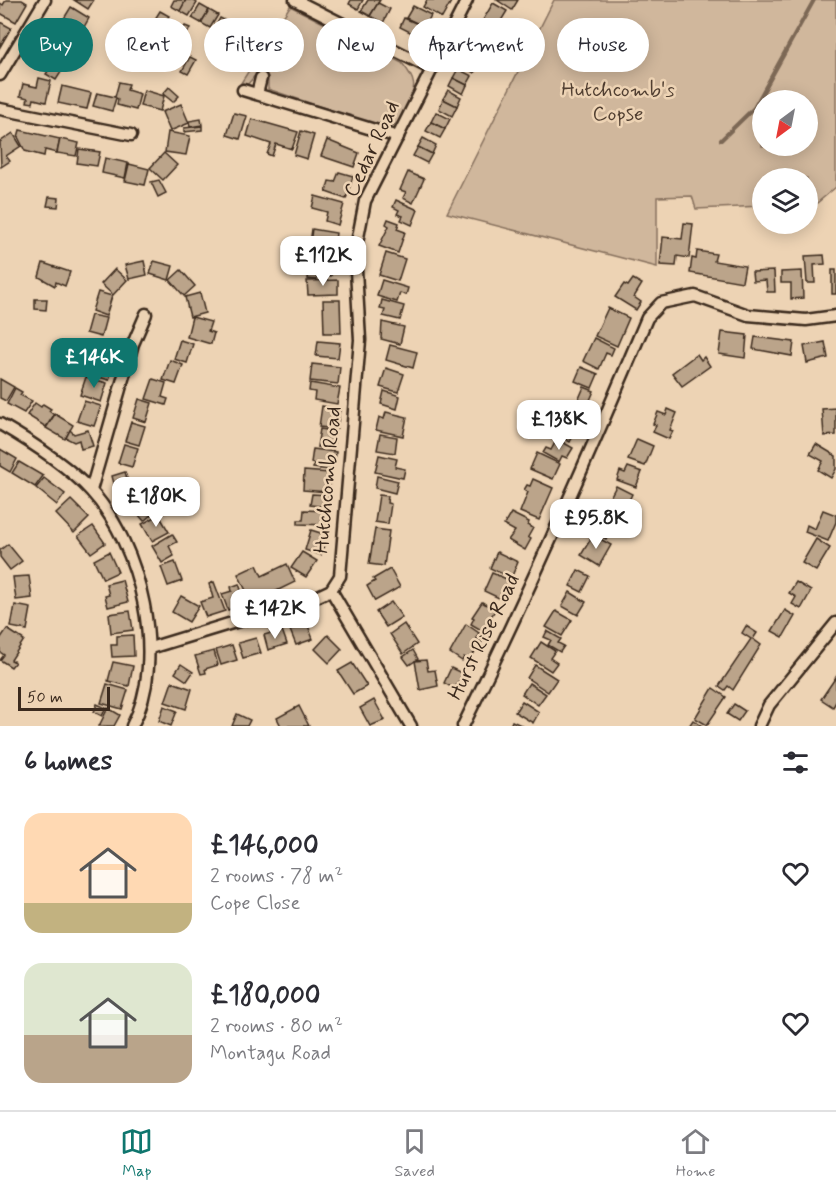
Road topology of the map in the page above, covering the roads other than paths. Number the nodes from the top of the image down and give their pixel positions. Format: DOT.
graph roads {
  1 [pos="45,0"];
  2 [pos="295,0"];
  3 [pos="466,0"];
  4 [pos="457,18"];
  5 [pos="408,57"];
  6 [pos="430,72"];
  7 [pos="0,75"];
  8 [pos="261,78"];
  9 [pos="243,90"];
  10 [pos="257,94"];
  11 [pos="0,109"];
  12 [pos="131,135"];
  13 [pos="398,136"];
  14 [pos="356,253"];
  15 [pos="146,314"];
  16 [pos="836,316"];
  17 [pos="0,424"];
  18 [pos="91,490"];
  19 [pos="331,590"];
  20 [pos="836,623"];
  21 [pos="150,648"];
  22 [pos="132,726"];
  23 [pos="411,726"];
  24 [pos="463,726"];
  25 [pos="759,726"];
  1 -- 7 [label="street"];
  2 -- 5 [label="street"];
  3 -- 4 [label="street, Cedar Road"];
  6 -- 13 [label="street, Cedar Road"];
  8 -- 10 [label="street"];
  9 -- 10 [label="street"];
  10 -- 13 [label="street"];
  11 -- 12 [label="street"];
  13 -- 14 [label="street, Cedar Road"];
  14 -- 19 [label="street, Hutchcomb Road"];
  15 -- 18 [label="street"];
  16 -- 24 [label="street, Hurst Rise Road"];
  17 -- 18 [label="street"];
  18 -- 21 [label="street"];
  19 -- 21 [label="street"];
  19 -- 23 [label="street"];
  20 -- 25 [label="street"];
  21 -- 22 [label="street"];
}
